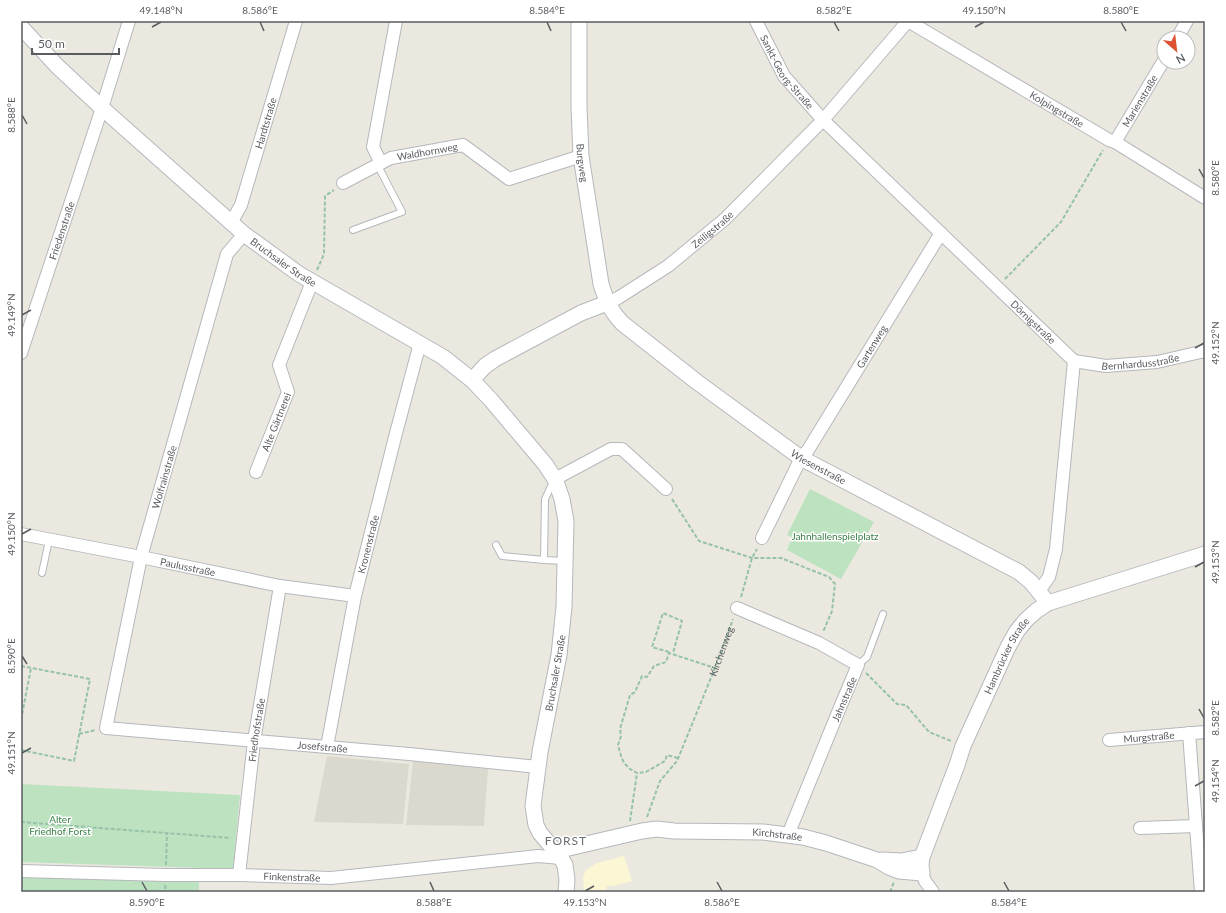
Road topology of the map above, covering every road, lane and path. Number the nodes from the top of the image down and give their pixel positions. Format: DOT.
graph roads {
  1 [pos="129,21"];
  2 [pos="296,21"];
  3 [pos="396,21"];
  4 [pos="579,21"];
  5 [pos="756,21"];
  6 [pos="908,21"];
  7 [pos="1187,21"];
  8 [pos="21,27"];
  9 [pos="1182,30"];
  10 [pos="1158,70"];
  11 [pos="102,108"];
  12 [pos="823,120"];
  13 [pos="1112,141"];
  14 [pos="581,156"];
  15 [pos="379,164"];
  16 [pos="343,183"];
  17 [pos="1205,198"];
  18 [pos="231,223"];
  19 [pos="353,230"];
  20 [pos="941,233"];
  21 [pos="244,234"];
  22 [pos="312,282"];
  23 [pos="997,287"];
  24 [pos="607,303"];
  25 [pos="420,344"];
  26 [pos="1205,351"];
  27 [pos="21,353"];
  28 [pos="1074,361"];
  29 [pos="472,380"];
  30 [pos="801,458"];
  31 [pos="256,472"];
  32 [pos="554,479"];
  33 [pos="666,489"];
  34 [pos="21,534"];
  35 [pos="762,538"];
  36 [pos="49,540"];
  37 [pos="496,545"];
  38 [pos="1205,554"];
  39 [pos="141,557"];
  40 [pos="752,558"];
  41 [pos="544,560"];
  42 [pos="566,561"];
  43 [pos="42,573"];
  44 [pos="280,586"];
  45 [pos="355,596"];
  46 [pos="1044,597"];
  47 [pos="737,608"];
  48 [pos="883,614"];
  49 [pos="818,643"];
  50 [pos="669,653"];
  51 [pos="673,653"];
  52 [pos="21,666"];
  53 [pos="858,666"];
  54 [pos="32,668"];
  55 [pos="715,668"];
  56 [pos="21,720"];
  57 [pos="106,728"];
  58 [pos="1205,732"];
  59 [pos="1189,733"];
  60 [pos="79,734"];
  61 [pos="1109,740"];
  62 [pos="254,741"];
  63 [pos="963,746"];
  64 [pos="327,747"];
  65 [pos="21,750"];
  66 [pos="678,758"];
  67 [pos="538,767"];
  68 [pos="637,773"];
  69 [pos="21,822"];
  70 [pos="1196,826"];
  71 [pos="1140,828"];
  72 [pos="674,831"];
  73 [pos="635,833"];
  74 [pos="788,835"];
  75 [pos="243,839"];
  76 [pos="559,855"];
  77 [pos="922,857"];
  78 [pos="877,860"];
  79 [pos="21,871"];
  80 [pos="922,873"];
  81 [pos="238,875"];
  82 [pos="566,892"];
  83 [pos="933,892"];
  84 [pos="1201,892"];
  1 -- 11 [label="street, Friedenstraße"];
  2 -- 18 [label="street, Hardtstraße"];
  3 -- 15 [label="street"];
  4 -- 14 [label="street, Burgweg"];
  5 -- 12 [label="street, Sankt-Georg-Straße"];
  6 -- 12 [label="street, Zeiligstraße"];
  6 -- 13 [label="street, Kolpingstraße"];
  7 -- 9 [label="street"];
  8 -- 11 [label="street, Bruchsaler Straße"];
  10 -- 13 [label="street, Marienstraße"];
  11 -- 18 [label="street, Bruchsaler Straße"];
  11 -- 27 [label="street, Friedenstraße"];
  12 -- 20 [label="street, Dörnigstraße"];
  12 -- 24 [label="street, Zeiligstraße"];
  13 -- 17 [label="street, Kolpingstraße"];
  13 -- 23 [label="path"];
  14 -- 15 [label="street, Waldhornweg"];
  14 -- 24 [label="street, Burgweg"];
  15 -- 16 [label="street, Waldhornweg"];
  15 -- 19 [label="lane"];
  16 -- 22 [label="path"];
  18 -- 21 [label="street, Bruchsaler Straße"];
  20 -- 23 [label="street, Dörnigstraße"];
  20 -- 30 [label="street, Gartenweg"];
  21 -- 22 [label="street, Bruchsaler Straße"];
  21 -- 39 [label="street, Wolfrainstraße"];
  22 -- 25 [label="street, Bruchsaler Straße"];
  22 -- 31 [label="street, Alte Gärtnerei"];
  23 -- 28 [label="street, Dörnigstraße"];
  24 -- 29 [label="street, Zeiligstraße"];
  24 -- 30 [label="street, Wiesenstraße"];
  25 -- 29 [label="street, Bruchsaler Straße"];
  25 -- 45 [label="street, Kronenstraße"];
  26 -- 28 [label="street, Bernhardusstraße"];
  28 -- 46 [label="street"];
  29 -- 32 [label="street, Bruchsaler Straße"];
  30 -- 35 [label="street"];
  30 -- 46 [label="street, Wiesenstraße"];
  32 -- 33 [label="street"];
  32 -- 41 [label="lane"];
  32 -- 42 [label="street, Bruchsaler Straße"];
  33 -- 40 [label="path"];
  34 -- 36 [label="street, Paulusstraße"];
  35 -- 40 [label="path, Kirchenweg"];
  36 -- 39 [label="street, Paulusstraße"];
  36 -- 43 [label="lane"];
  37 -- 41 [label="lane"];
  38 -- 46 [label="street, Hambrücker Straße"];
  39 -- 44 [label="street, Paulusstraße"];
  39 -- 57 [label="street, Wolfrainstraße"];
  40 -- 47 [label="path, Kirchenweg"];
  40 -- 49 [label="path"];
  41 -- 42 [label="lane"];
  42 -- 67 [label="street, Bruchsaler Straße"];
  44 -- 45 [label="street, Paulusstraße"];
  44 -- 62 [label="street, Friedhofstraße"];
  45 -- 64 [label="street, Kronenstraße"];
  46 -- 63 [label="street, Hambrücker Straße"];
  47 -- 49 [label="street, Jahnstraße"];
  47 -- 55 [label="path, Kirchenweg"];
  48 -- 53 [label="lane"];
  49 -- 53 [label="street, Jahnstraße"];
  50 -- 51 [label="path"];
  50 -- 51 [label="path"];
  50 -- 68 [label="path"];
  51 -- 55 [label="path"];
  52 -- 54 [label="path"];
  53 -- 63 [label="path"];
  53 -- 74 [label="street, Jahnstraße"];
  54 -- 56 [label="path"];
  54 -- 60 [label="path"];
  55 -- 66 [label="path, Kirchenweg"];
  57 -- 60 [label="path"];
  57 -- 62 [label="street, Josefstraße"];
  58 -- 59 [label="street, Murgstraße"];
  59 -- 61 [label="street, Murgstraße"];
  59 -- 70 [label="street, Murgstraße"];
  60 -- 65 [label="path"];
  62 -- 64 [label="street, Josefstraße"];
  62 -- 75 [label="street, Friedhofstraße"];
  63 -- 77 [label="street, Hambrücker Straße"];
  64 -- 67 [label="street, Josefstraße"];
  66 -- 68 [label="path"];
  66 -- 73 [label="path, Kirchenweg"];
  67 -- 76 [label="street, Bruchsaler Straße"];
  68 -- 73 [label="path"];
  69 -- 75 [label="path"];
  70 -- 71 [label="street"];
  70 -- 84 [label="street, Murgstraße"];
  72 -- 73 [label="street, Kirchstraße"];
  72 -- 74 [label="street, Kirchstraße"];
  72 -- 76 [label="street, Kirchstraße"];
  73 -- 76 [label="street, Kirchstraße"];
  74 -- 78 [label="street, Kirchstraße"];
  75 -- 81 [label="street, Friedhofstraße"];
  76 -- 81 [label="street, Finkenstraße"];
  76 -- 82 [label="street"];
  77 -- 78 [label="street, Kirchstraße"];
  77 -- 80 [label="street, Hambrücker Straße"];
  78 -- 80 [label="street, Kirchstraße"];
  79 -- 81 [label="street, Finkenstraße"];
  80 -- 83 [label="street"];
}
